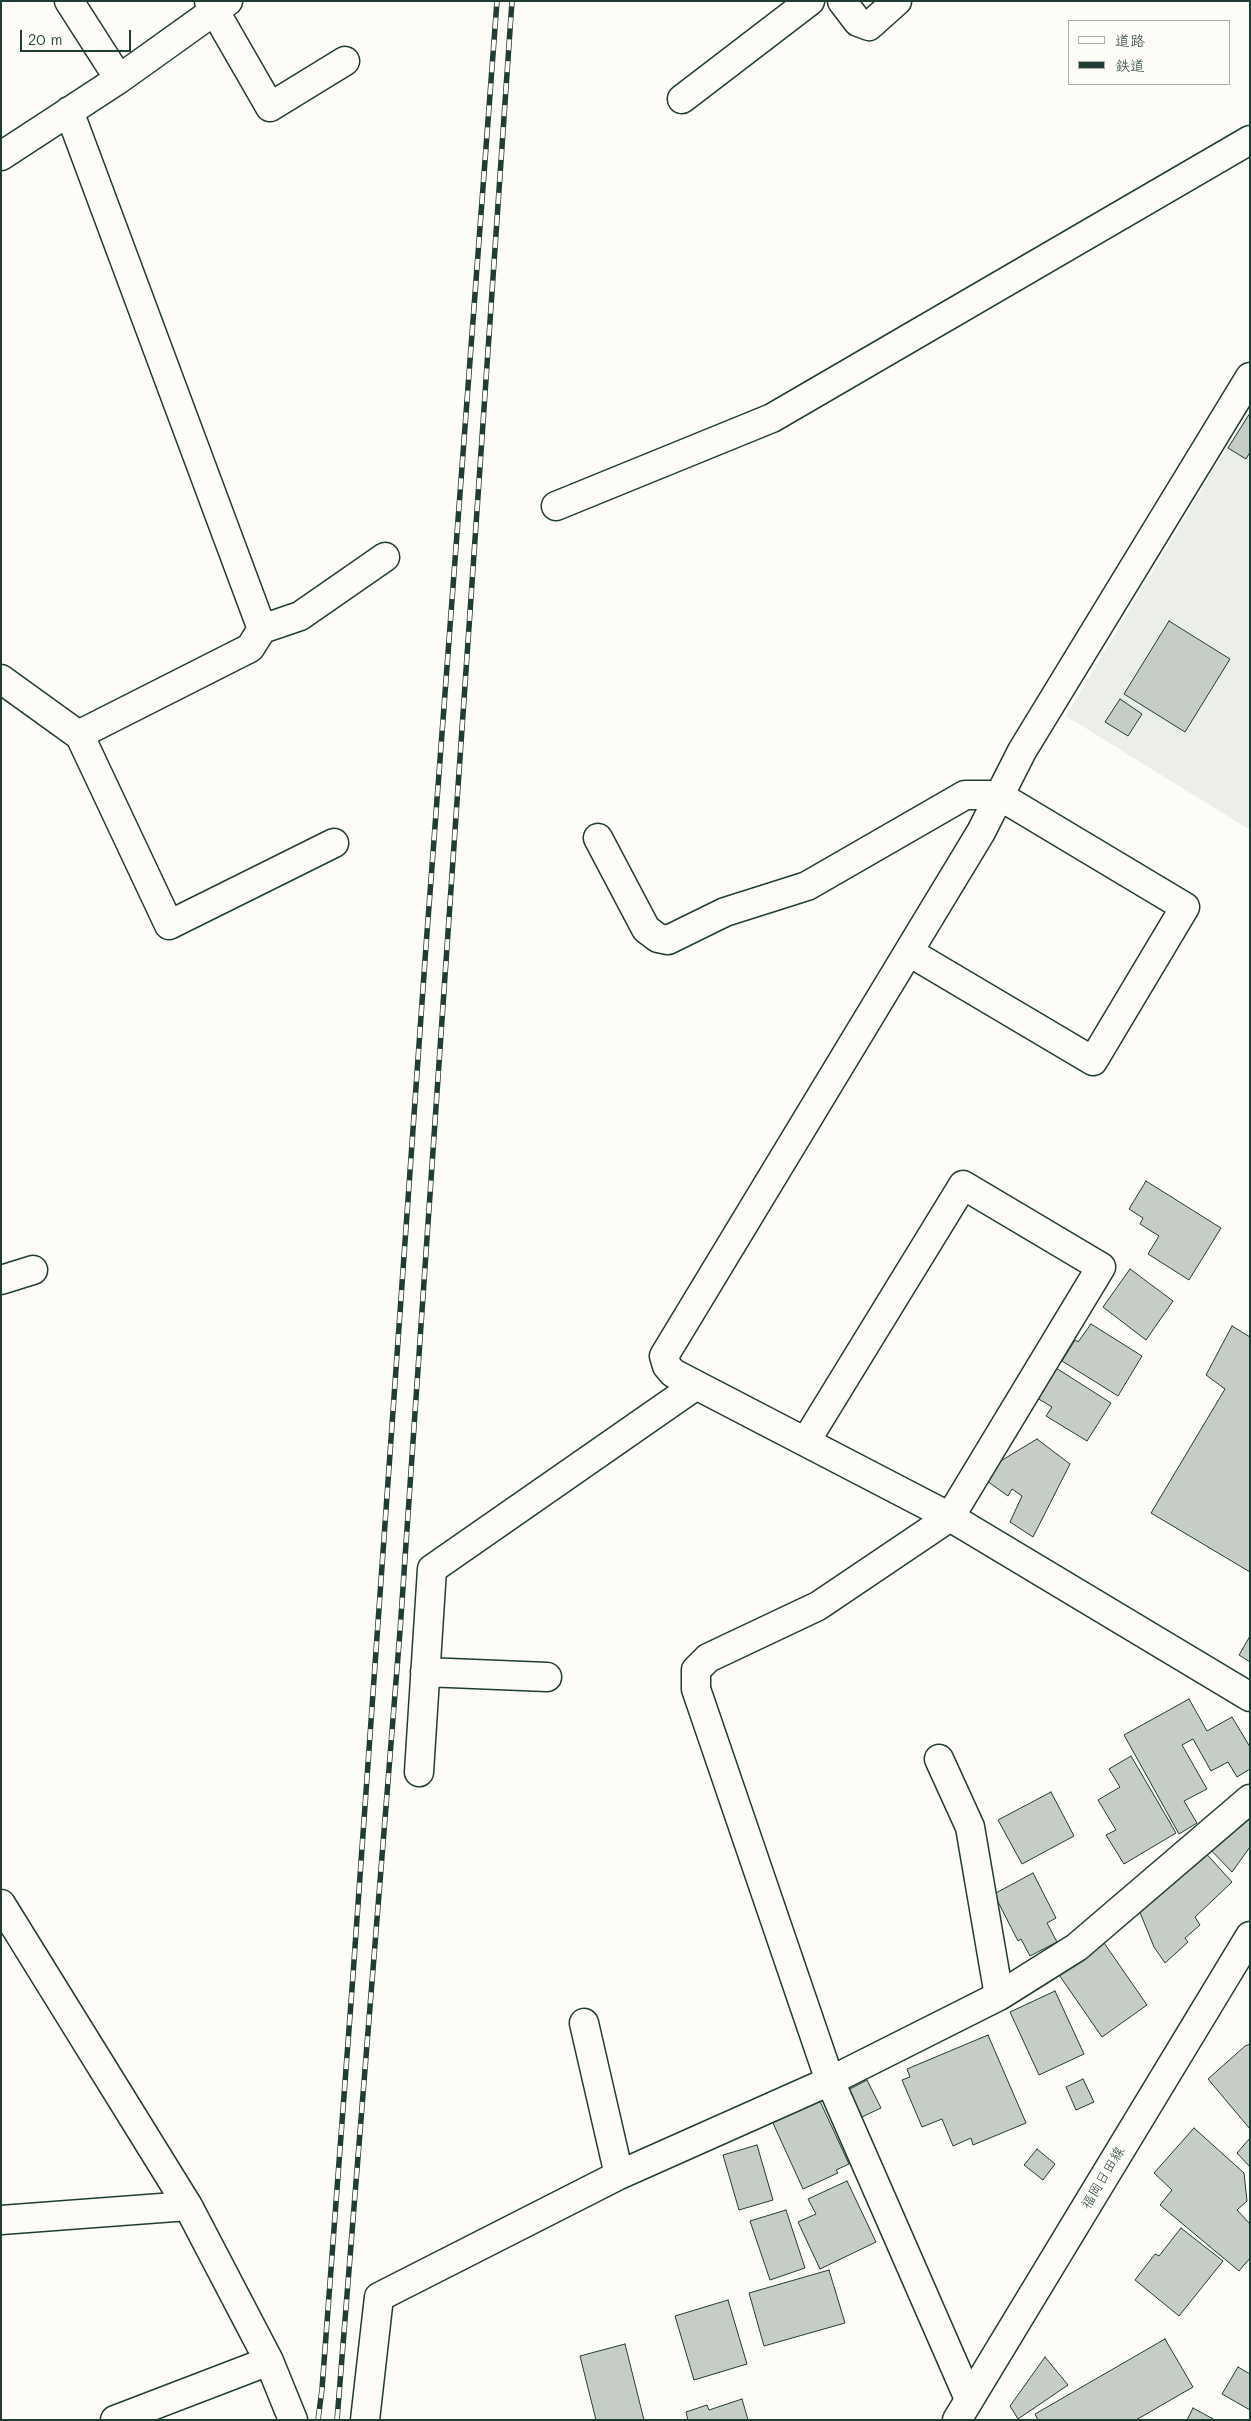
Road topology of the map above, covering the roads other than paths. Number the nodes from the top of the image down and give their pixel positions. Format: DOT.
graph roads {
  1 [pos="69,1"];
  2 [pos="810,1"];
  3 [pos="842,1"];
  4 [pos="897,1"];
  5 [pos="217,4"];
  6 [pos="346,61"];
  7 [pos="119,79"];
  8 [pos="682,99"];
  9 [pos="69,111"];
  10 [pos="1250,140"];
  11 [pos="1,156"];
  12 [pos="1250,377"];
  13 [pos="556,506"];
  14 [pos="385,557"];
  15 [pos="262,629"];
  16 [pos="1,679"];
  17 [pos="80,736"];
  18 [pos="998,795"];
  19 [pos="598,838"];
  20 [pos="334,842"];
  21 [pos="909,952"];
  22 [pos="33,1270"];
  23 [pos="1,1280"];
  24 [pos="695,1386"];
  25 [pos="806,1441"];
  26 [pos="950,1517"];
  27 [pos="425,1672"];
  28 [pos="547,1678"];
  29 [pos="1250,1697"];
  30 [pos="939,1759"];
  31 [pos="419,1772"];
  32 [pos="1250,1799"];
  33 [pos="1,1904"];
  34 [pos="1250,1936"];
  35 [pos="999,1996"];
  36 [pos="584,2023"];
  37 [pos="830,2081"];
  38 [pos="619,2175"];
  39 [pos="188,2206"];
  40 [pos="1,2220"];
  41 [pos="268,2361"];
  42 [pos="963,2409"];
  43 [pos="115,2420"];
  44 [pos="293,2420"];
  45 [pos="365,2420"];
  1 -- 7 [label="street"];
  2 -- 8 [label="street"];
  3 -- 4 [label="street"];
  5 -- 6 [label="street"];
  5 -- 7 [label="street"];
  7 -- 9 [label="street"];
  9 -- 11 [label="street"];
  9 -- 15 [label="street"];
  10 -- 13 [label="street"];
  12 -- 18 [label="street"];
  14 -- 15 [label="street"];
  15 -- 17 [label="street"];
  16 -- 17 [label="street"];
  17 -- 20 [label="street"];
  18 -- 19 [label="street"];
  18 -- 21 [label="street"];
  18 -- 21 [label="street"];
  21 -- 24 [label="street"];
  22 -- 23 [label="street"];
  24 -- 25 [label="street"];
  24 -- 27 [label="street"];
  25 -- 26 [label="street"];
  25 -- 26 [label="street"];
  26 -- 29 [label="street"];
  26 -- 37 [label="street"];
  27 -- 28 [label="street"];
  27 -- 31 [label="street"];
  30 -- 35 [label="street"];
  32 -- 35 [label="street"];
  33 -- 39 [label="street"];
  34 -- 42 [label="street, 福岡日田線"];
  35 -- 37 [label="street"];
  36 -- 38 [label="street"];
  37 -- 38 [label="street"];
  37 -- 42 [label="street"];
  38 -- 45 [label="street"];
  39 -- 40 [label="street"];
  39 -- 41 [label="street"];
  41 -- 43 [label="street"];
  41 -- 44 [label="street"];
}
